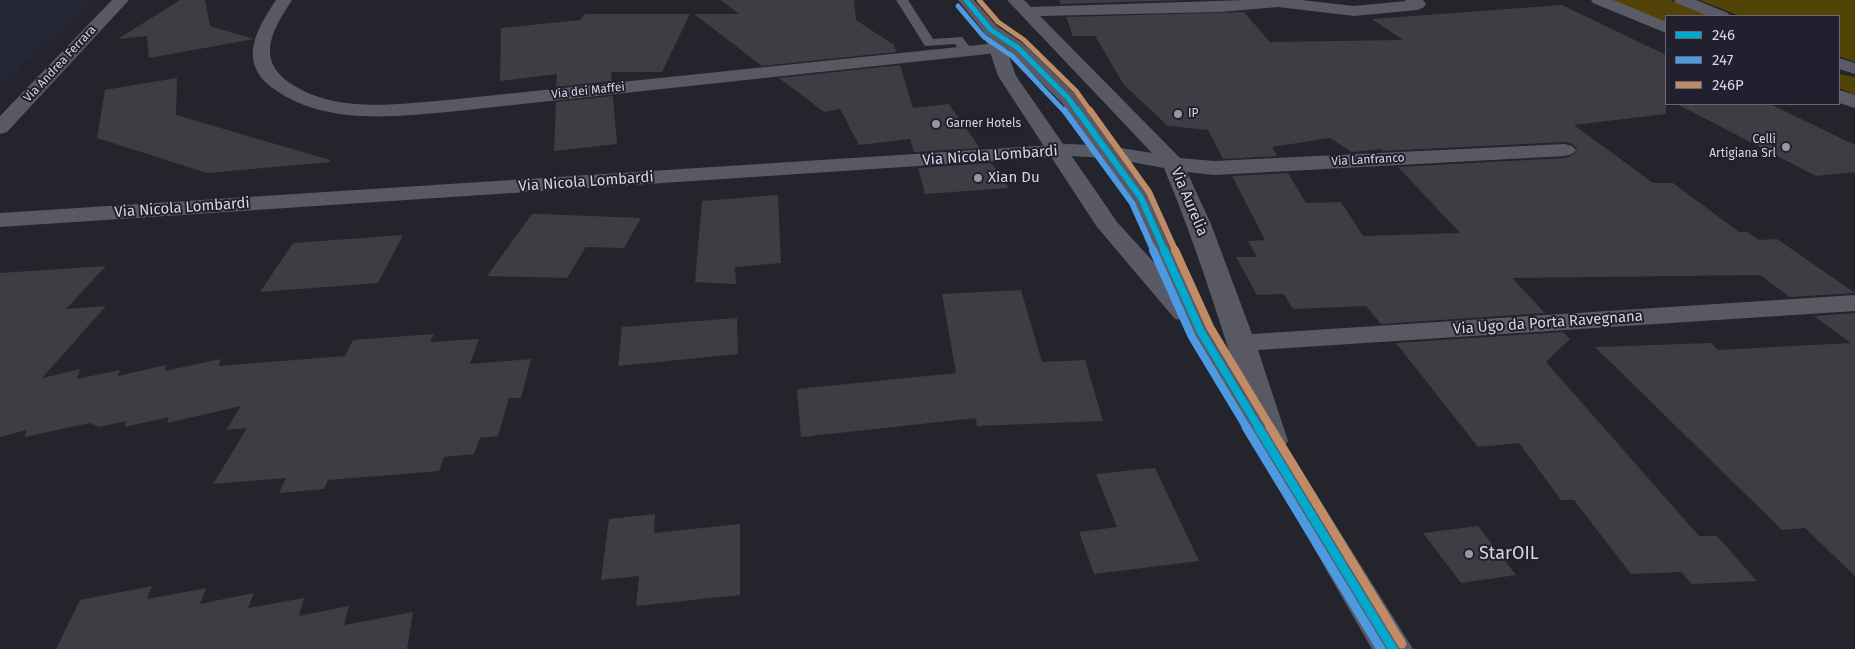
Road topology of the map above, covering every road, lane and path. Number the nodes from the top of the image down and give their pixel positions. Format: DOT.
graph roads {
  1 [pos="121,0"];
  2 [pos="284,0"];
  3 [pos="902,0"];
  4 [pos="966,0"];
  5 [pos="1412,0"];
  6 [pos="1599,0"];
  7 [pos="1682,0"];
  8 [pos="1021,6"];
  9 [pos="1720,15"];
  10 [pos="1665,28"];
  11 [pos="991,30"];
  12 [pos="997,48"];
  13 [pos="966,51"];
  14 [pos="1840,96"];
  15 [pos="1855,102"];
  16 [pos="0,128"];
  17 [pos="1565,150"];
  18 [pos="1058,152"];
  19 [pos="1109,152"];
  20 [pos="1172,162"];
  21 [pos="0,220"];
  22 [pos="1855,304"];
  23 [pos="1201,332"];
  24 [pos="1241,343"];
  25 [pos="1277,456"];
  26 [pos="1393,649"];
  1 -- 16 [label="street, Via Andrea Ferrara"];
  2 -- 13 [label="street, Via dei Maffei"];
  3 -- 13 [label="lane"];
  4 -- 11 [label="main road, Via Aurelia"];
  5 -- 8 [label="street"];
  6 -- 10 [label="street"];
  7 -- 9 [label="street"];
  8 -- 20 [label="street, Via Aurelia"];
  11 -- 12 [label="main road, Via Aurelia"];
  11 -- 19 [label="main road, Via Aurelia"];
  12 -- 13 [label="street, Via dei Maffei"];
  12 -- 18 [label="main road, Via Aurelia"];
  14 -- 15 [label="street"];
  17 -- 20 [label="street, Via Lanfranco"];
  18 -- 19 [label="street, Via Nicola Lombardi"];
  18 -- 21 [label="street, Via Nicola Lombardi"];
  18 -- 23 [label="main road, Via Aurelia"];
  19 -- 20 [label="street, Via Nicola Lombardi"];
  19 -- 23 [label="main road, Via Aurelia"];
  20 -- 24 [label="street, Via Aurelia"];
  22 -- 24 [label="street, Via Ugo da Porta Ravegnana"];
  23 -- 25 [label="main road, Via Aurelia"];
  24 -- 25 [label="street, Via Aurelia"];
  25 -- 26 [label="main road, Via Aurelia"];
}
